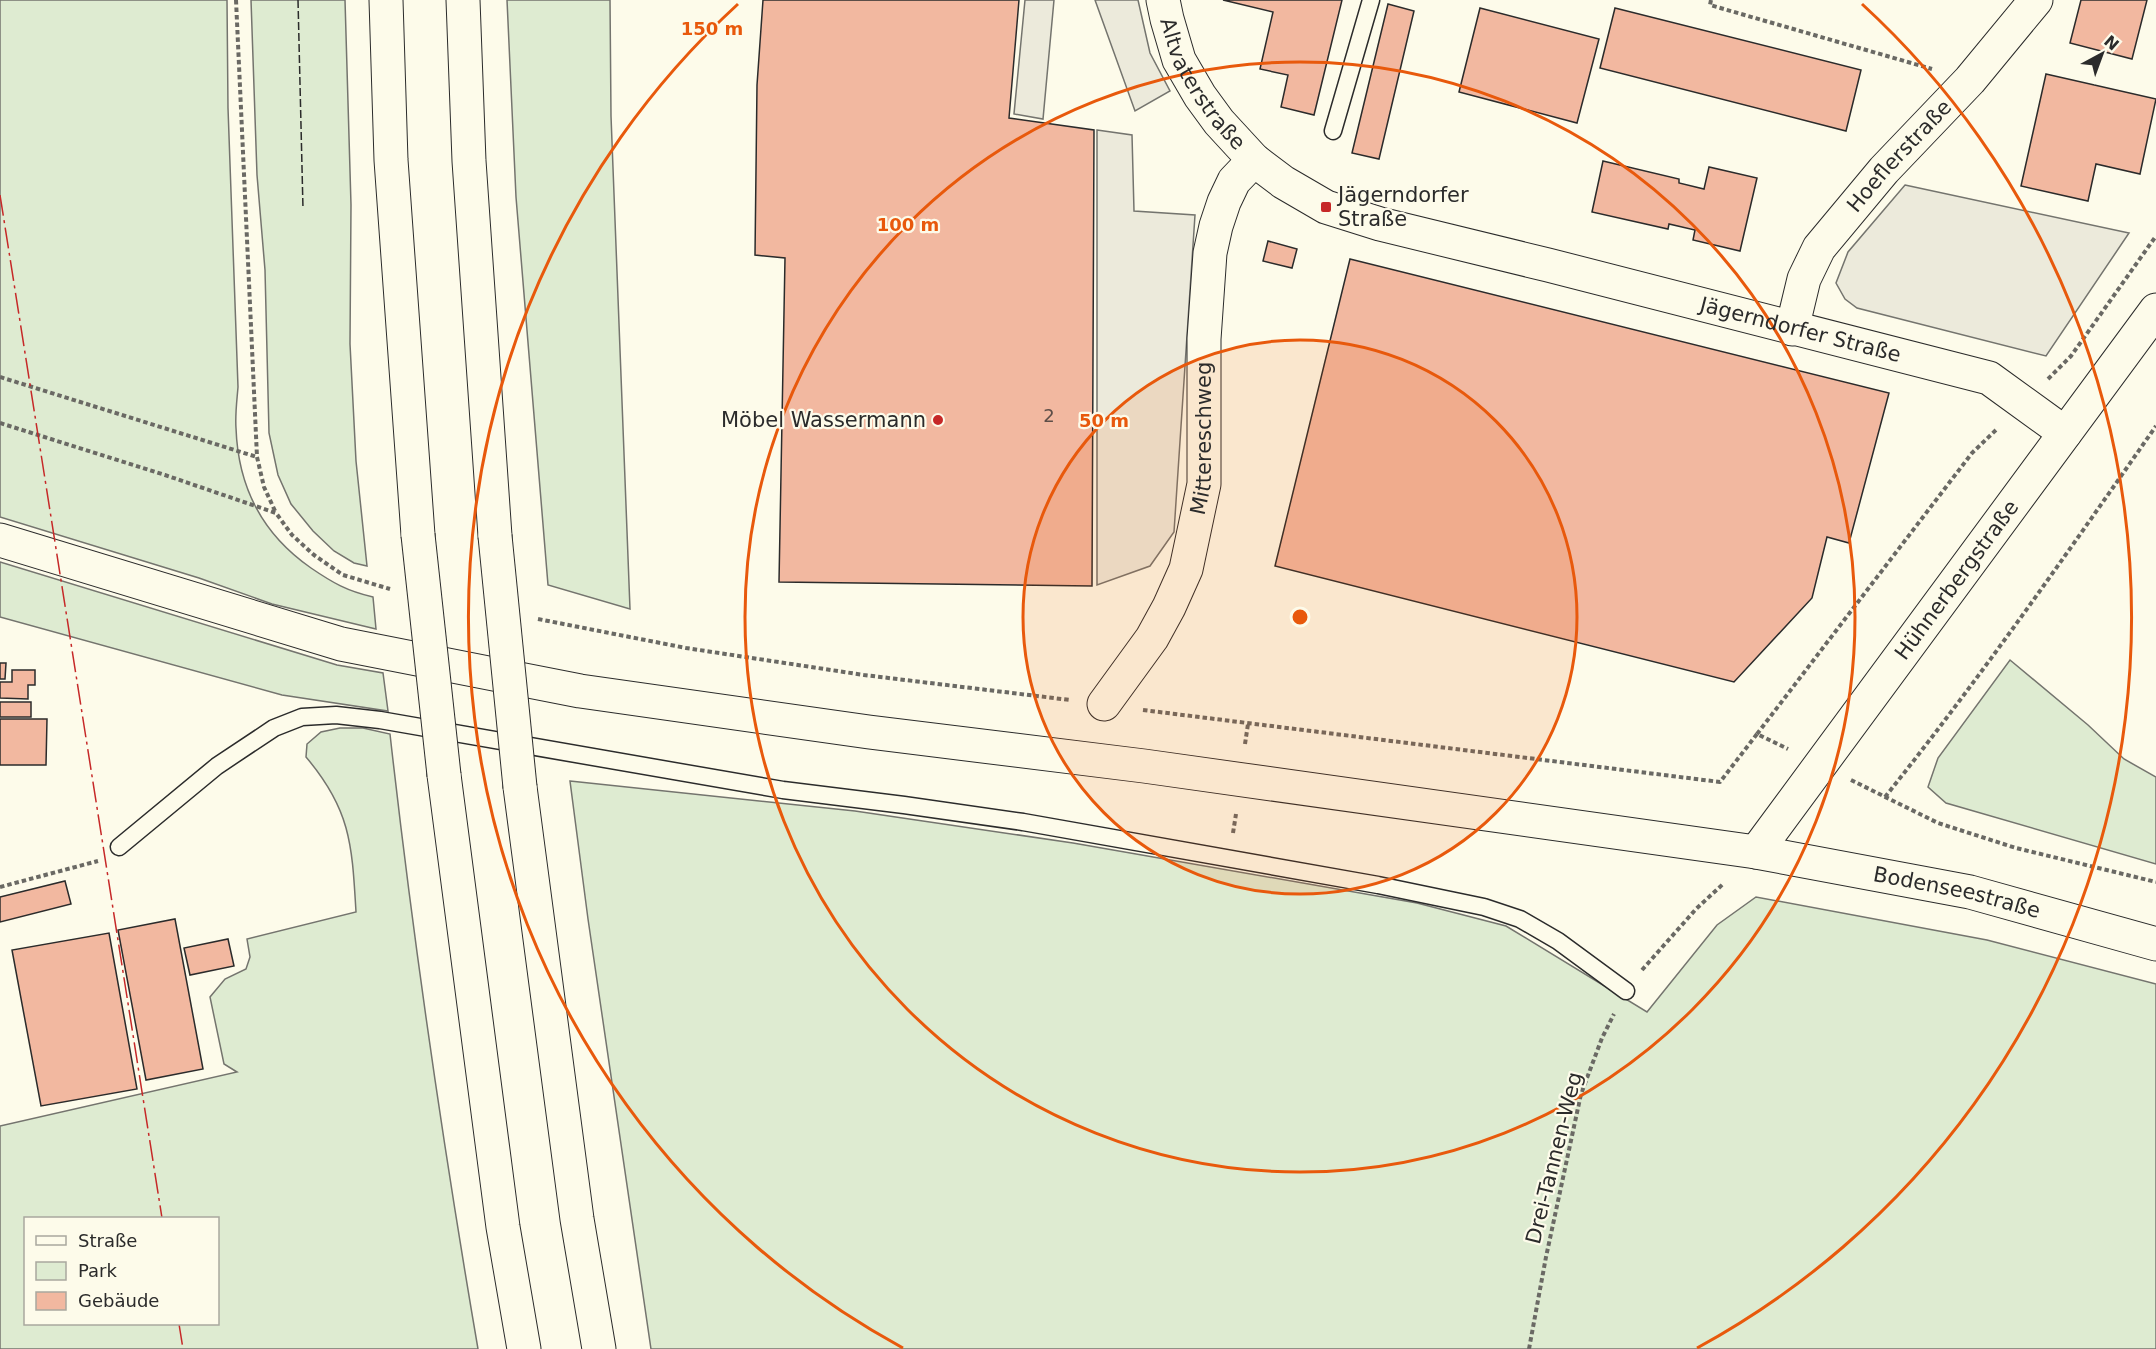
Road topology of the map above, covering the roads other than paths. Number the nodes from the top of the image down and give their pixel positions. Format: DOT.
graph roads {
  1 [pos="386,0"];
  2 [pos="462,0"];
  3 [pos="1163,0"];
  4 [pos="1371,0"];
  5 [pos="2036,0"];
  6 [pos="1333,131"];
  7 [pos="1254,160"];
  8 [pos="2156,310"];
  9 [pos="1792,329"];
  10 [pos="2065,433"];
  11 [pos="0,540"];
  12 [pos="1104,704"];
  13 [pos="119,847"];
  14 [pos="1756,852"];
  15 [pos="2156,944"];
  16 [pos="1626,991"];
  17 [pos="524,1349"];
  18 [pos="599,1349"];
  1 -- 17 [label="main road, bridge"];
  2 -- 18 [label="main road, bridge"];
  3 -- 7 [label="main road, Altvaterstraße"];
  4 -- 6 [label="lane"];
  5 -- 9 [label="main road, Hoeflerstraße"];
  7 -- 9 [label="main road, Jägerndorfer Straße"];
  7 -- 12 [label="main road, Mittereschweg"];
  8 -- 10 [label="main road, Hühnerbergstraße"];
  9 -- 10 [label="main road, Jägerndorfer Straße"];
  10 -- 14 [label="main road, Hühnerbergstraße"];
  11 -- 14 [label="main road, Bodenseestraße"];
  13 -- 16 [label="lane"];
  14 -- 15 [label="main road, Bodenseestraße"];
}
